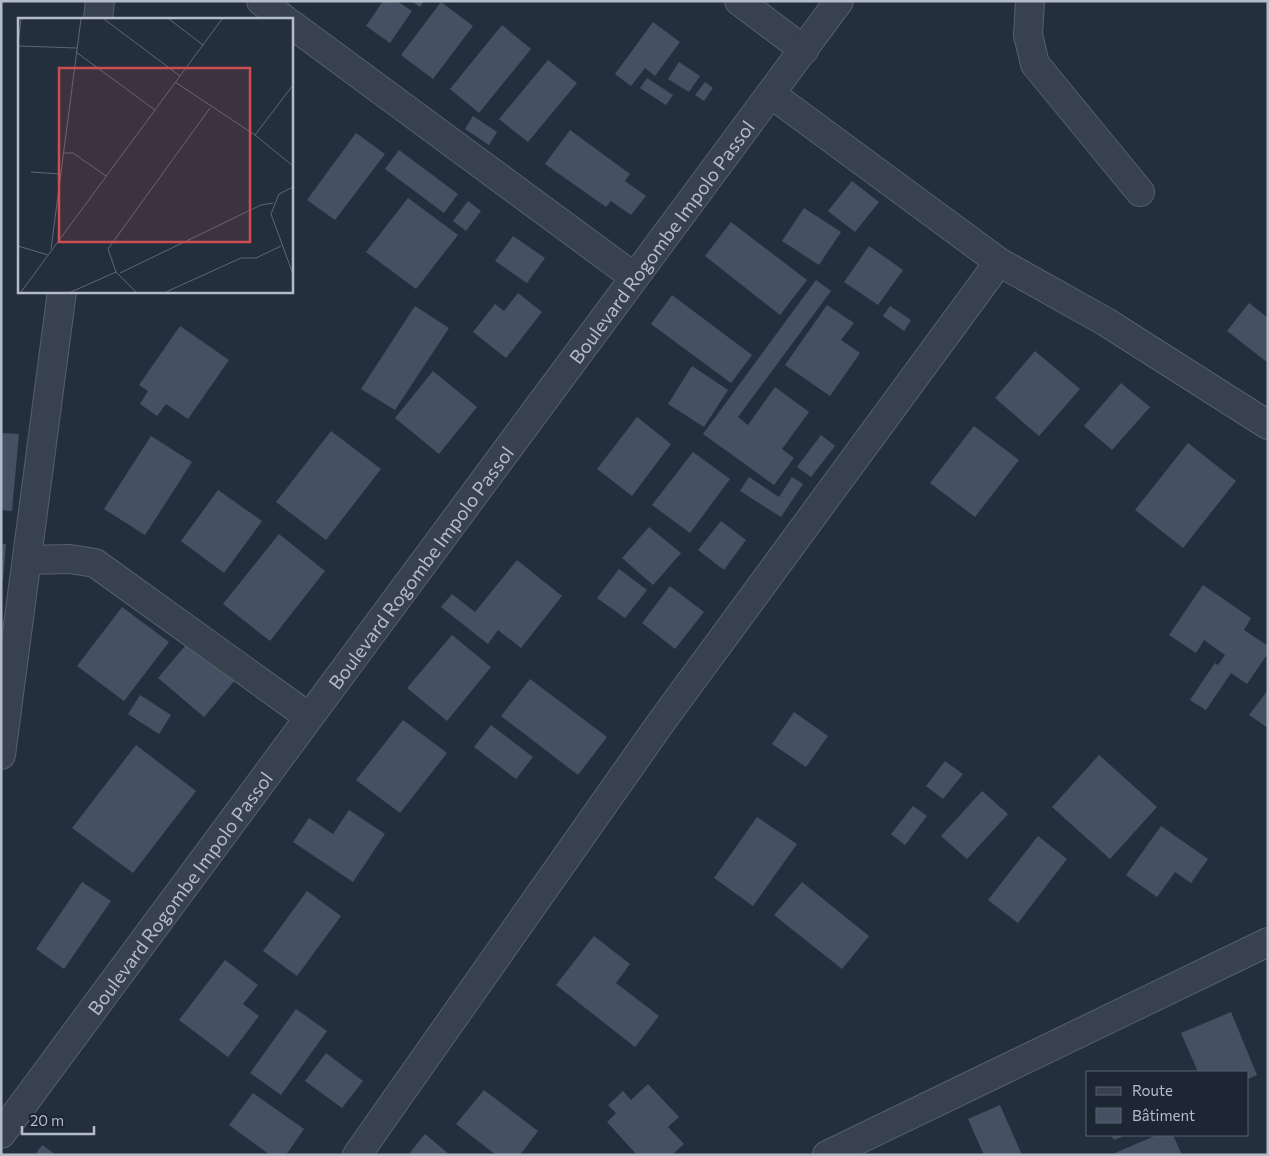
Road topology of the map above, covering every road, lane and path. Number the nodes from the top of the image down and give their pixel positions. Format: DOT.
graph roads {
  1 [pos="100,1"];
  2 [pos="261,1"];
  3 [pos="739,1"];
  4 [pos="839,1"];
  5 [pos="1030,1"];
  6 [pos="98,18"];
  7 [pos="283,18"];
  8 [pos="292,25"];
  9 [pos="804,50"];
  10 [pos="771,94"];
  11 [pos="1140,192"];
  12 [pos="999,262"];
  13 [pos="634,277"];
  14 [pos="62,292"];
  15 [pos="1268,425"];
  16 [pos="27,560"];
  17 [pos="5,703"];
  18 [pos="309,717"];
  19 [pos="1,755"];
  20 [pos="1268,942"];
  21 [pos="1,1134"];
  22 [pos="357,1155"];
  23 [pos="827,1155"];
  1 -- 6 [label="street"];
  2 -- 7 [label="street"];
  3 -- 9 [label="street"];
  4 -- 9 [label="street, Boulevard Rogombe Impolo Passol"];
  5 -- 11 [label="street"];
  8 -- 13 [label="street"];
  9 -- 10 [label="street, Boulevard Rogombe Impolo Passol"];
  10 -- 12 [label="street"];
  10 -- 13 [label="street, Boulevard Rogombe Impolo Passol"];
  12 -- 15 [label="street"];
  12 -- 22 [label="street"];
  13 -- 18 [label="street, Boulevard Rogombe Impolo Passol"];
  14 -- 16 [label="street"];
  16 -- 17 [label="street"];
  16 -- 18 [label="street"];
  17 -- 19 [label="street"];
  18 -- 21 [label="street, Boulevard Rogombe Impolo Passol"];
  20 -- 23 [label="street"];
}
